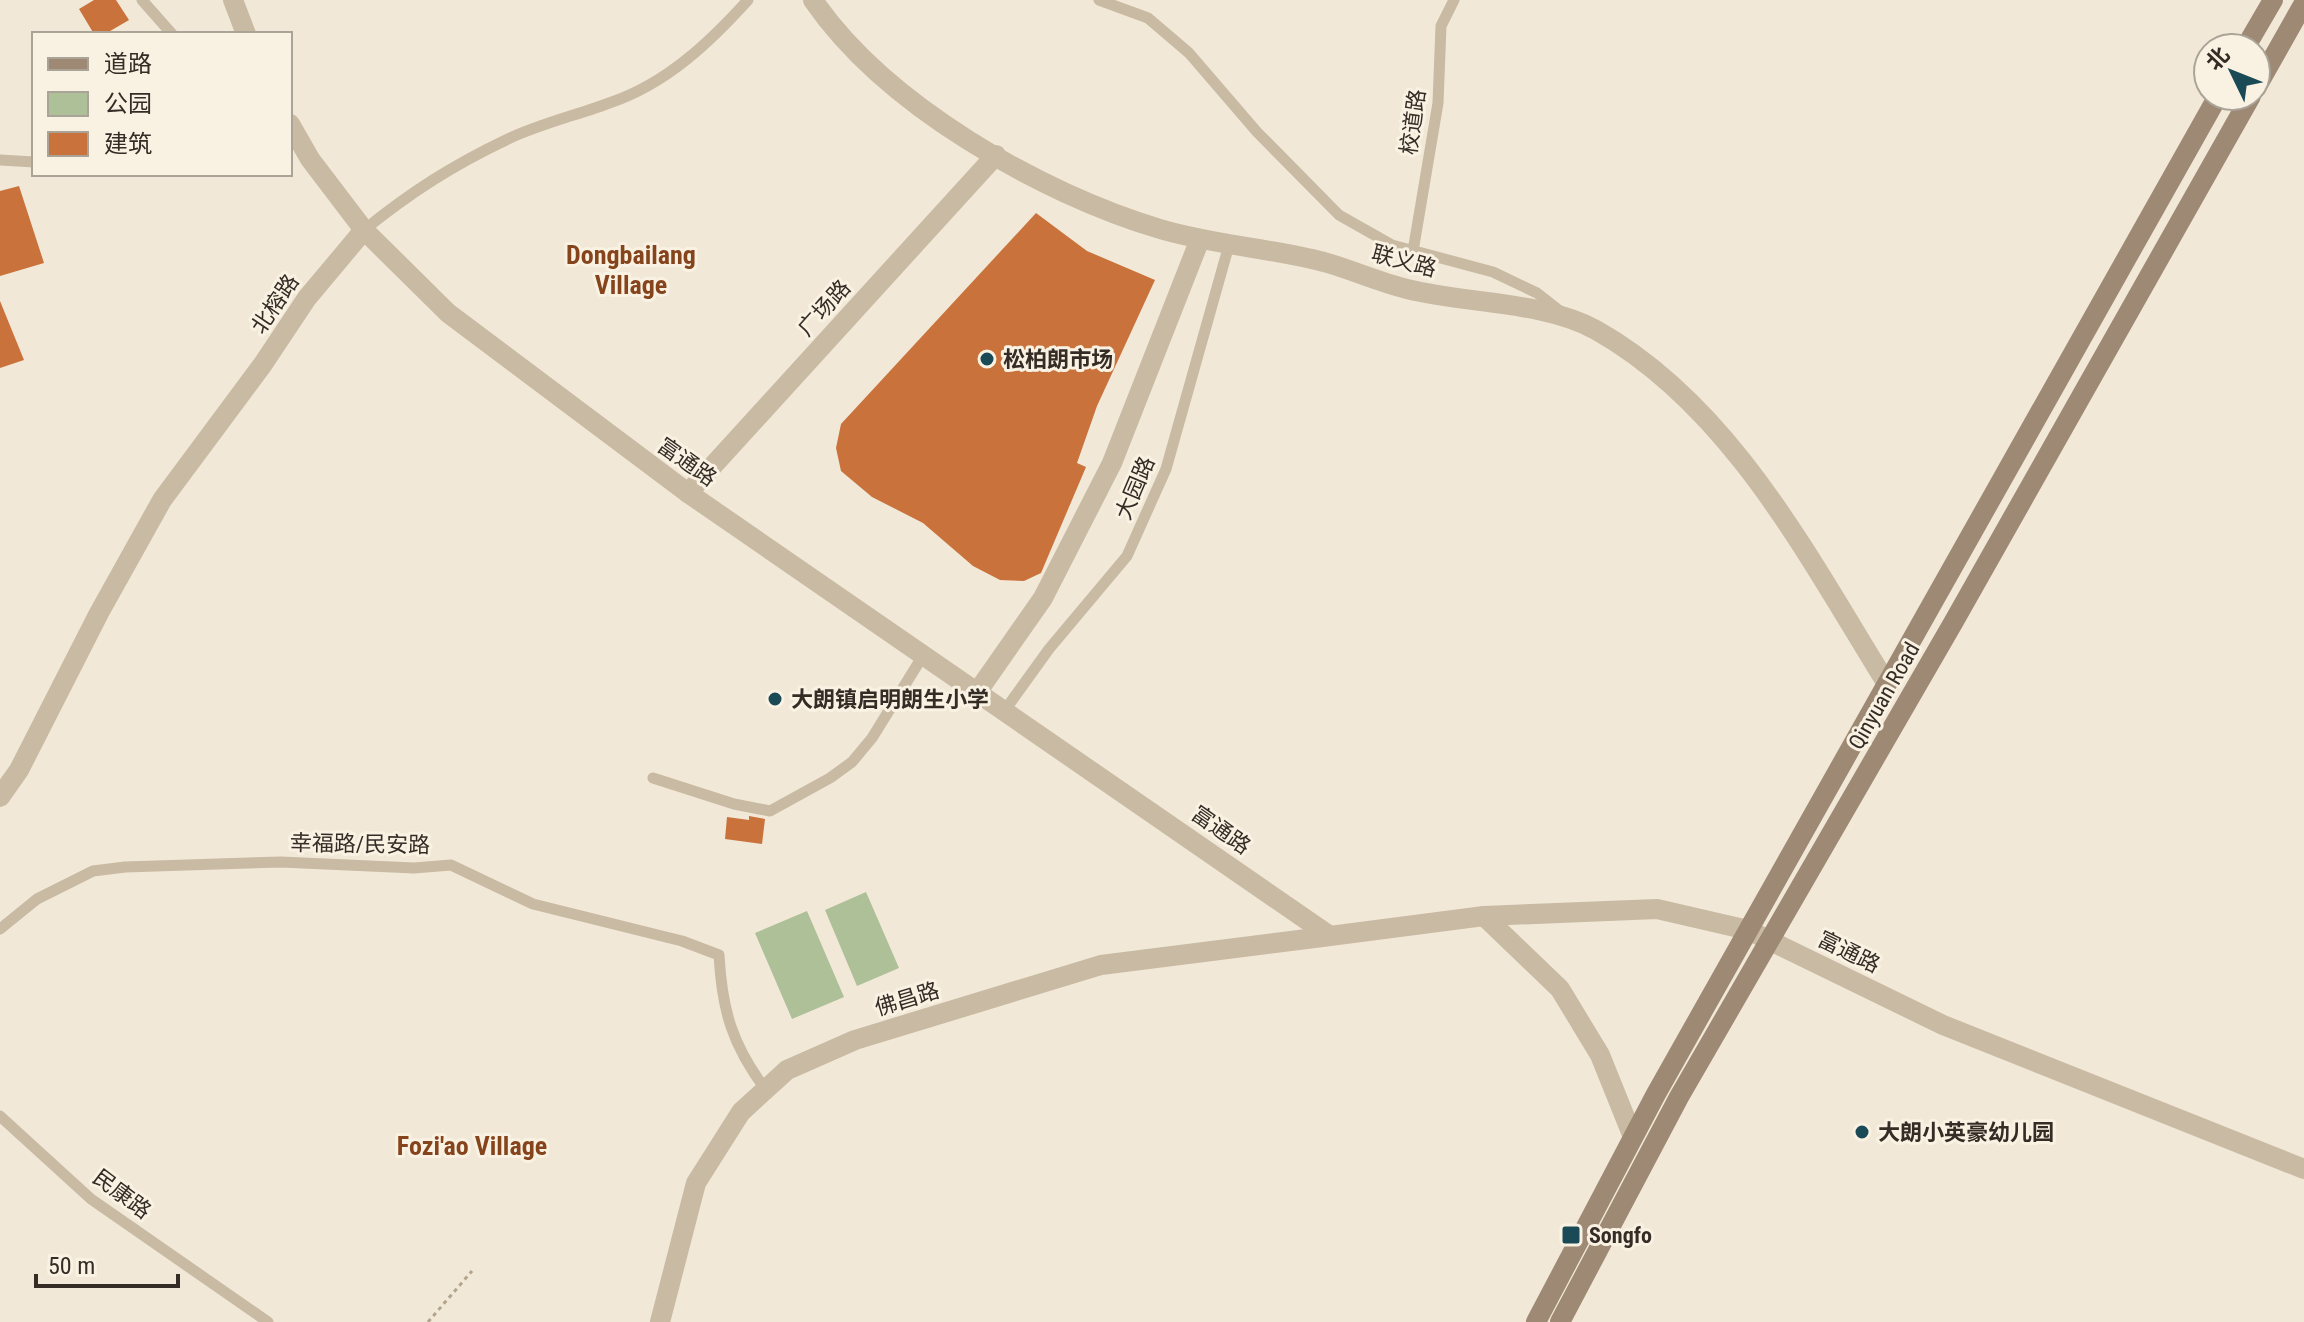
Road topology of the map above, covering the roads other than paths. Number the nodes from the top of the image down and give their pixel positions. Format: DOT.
graph roads {
  1 [pos="142,0"];
  2 [pos="233,0"];
  3 [pos="748,0"];
  4 [pos="813,0"];
  5 [pos="1099,0"];
  6 [pos="1454,0"];
  7 [pos="2273,0"];
  8 [pos="2304,3"];
  9 [pos="170,32"];
  10 [pos="245,32"];
  11 [pos="2254,32"];
  12 [pos="2272,60"];
  13 [pos="2209,112"];
  14 [pos="2242,112"];
  15 [pos="292,128"];
  16 [pos="996,155"];
  17 [pos="0,160"];
  18 [pos="32,162"];
  19 [pos="364,230"];
  20 [pos="1200,239"];
  21 [pos="1229,245"];
  22 [pos="1413,251"];
  23 [pos="1567,317"];
  24 [pos="688,493"];
  25 [pos="924,654"];
  26 [pos="1887,684"];
  27 [pos="978,691"];
  28 [pos="1005,710"];
  29 [pos="653,778"];
  30 [pos="0,797"];
  31 [pos="1484,916"];
  32 [pos="0,929"];
  33 [pos="1748,930"];
  34 [pos="1330,936"];
  35 [pos="1772,940"];
  36 [pos="766,1090"];
  37 [pos="0,1116"];
  38 [pos="1633,1137"];
  39 [pos="2304,1169"];
  40 [pos="268,1322"];
  41 [pos="660,1322"];
  42 [pos="1536,1322"];
  43 [pos="1560,1322"];
  1 -- 9 [label="lane"];
  2 -- 10 [label="street"];
  3 -- 19 [label="lane, 北榕路"];
  4 -- 16 [label="street, 联义路"];
  5 -- 22 [label="lane"];
  6 -- 22 [label="lane, 校道路"];
  7 -- 11 [label="main road"];
  8 -- 12 [label="main road"];
  13 -- 26 [label="main road, Qinyuan Road"];
  14 -- 35 [label="main road, Qinyuan Road"];
  15 -- 19 [label="street, 富通路"];
  16 -- 20 [label="street, 联义路"];
  16 -- 24 [label="street, 广场路"];
  17 -- 18 [label="lane"];
  19 -- 24 [label="street, 富通路"];
  19 -- 30 [label="street, 北榕路"];
  20 -- 21 [label="street, 联义路"];
  20 -- 27 [label="street"];
  21 -- 23 [label="street, 联义路"];
  21 -- 28 [label="lane, 大园路"];
  22 -- 23 [label="lane"];
  23 -- 26 [label="street, 联义路"];
  24 -- 25 [label="street, 富通路"];
  25 -- 27 [label="street, 富通路"];
  25 -- 29 [label="lane"];
  26 -- 33 [label="main road, Qinyuan Road"];
  27 -- 28 [label="street, 富通路"];
  28 -- 34 [label="street, 富通路"];
  31 -- 33 [label="street, 富通路"];
  31 -- 34 [label="street, 富通路"];
  31 -- 38 [label="street"];
  32 -- 36 [label="lane, 幸福路/民安路"];
  33 -- 35 [label="street, 富通路"];
  33 -- 38 [label="main road, Qinyuan Road"];
  34 -- 36 [label="street, 佛昌路"];
  35 -- 39 [label="street, 富通路"];
  35 -- 43 [label="main road, Qinyuan Road"];
  36 -- 41 [label="street, 佛昌路"];
  37 -- 40 [label="lane, 民康路"];
  38 -- 42 [label="main road, Qinyuan Road"];
}
